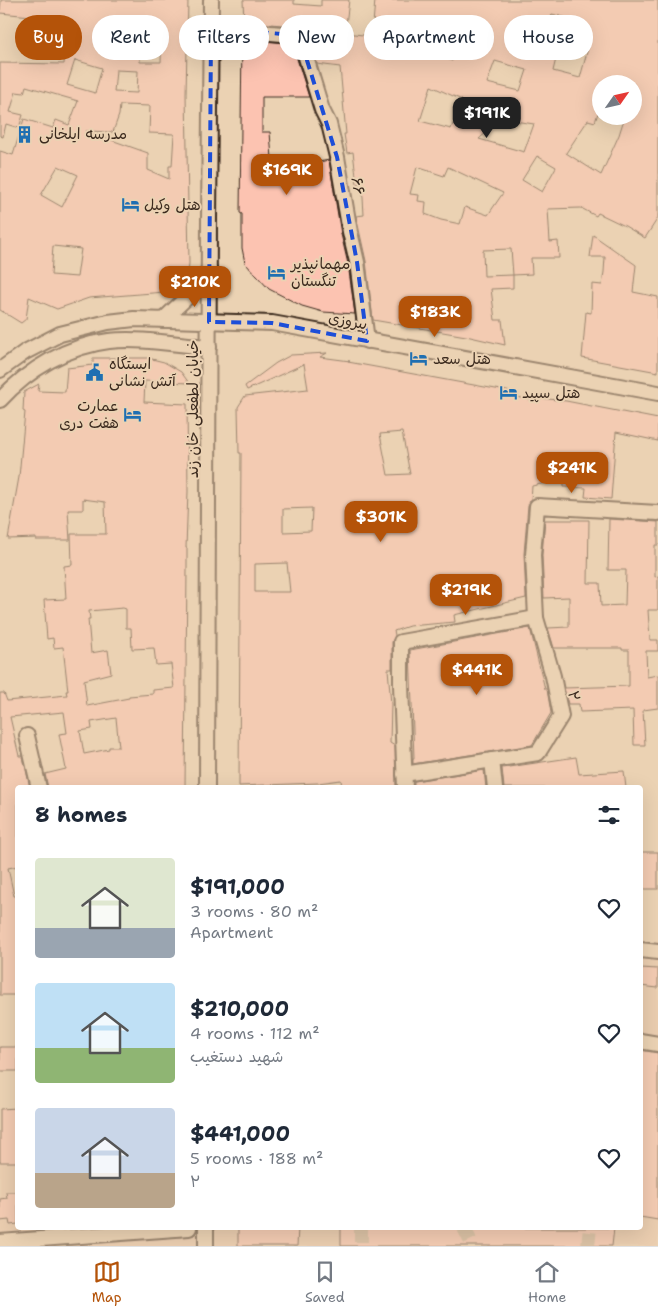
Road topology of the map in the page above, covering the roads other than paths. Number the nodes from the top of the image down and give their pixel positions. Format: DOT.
graph roads {
  1 [pos="211,0"];
  2 [pos="211,15"];
  3 [pos="269,33"];
  4 [pos="211,60"];
  5 [pos="209,268"];
  6 [pos="163,320"];
  7 [pos="108,322"];
  8 [pos="209,322"];
  9 [pos="111,341"];
  10 [pos="367,341"];
  11 [pos="209,347"];
  12 [pos="0,370"];
  13 [pos="658,393"];
  14 [pos="0,400"];
  15 [pos="658,513"];
  16 [pos="536,618"];
  17 [pos="27,736"];
  18 [pos="492,760"];
  19 [pos="405,781"];
  20 [pos="38,785"];
  21 [pos="207,785"];
  22 [pos="495,785"];
  23 [pos="643,950"];
  24 [pos="658,952"];
  25 [pos="643,1042"];
  26 [pos="658,1044"];
  27 [pos="142,1230"];
  28 [pos="206,1230"];
  29 [pos="72,1233"];
  30 [pos="0,1242"];
  31 [pos="206,1246"];
  1 -- 2 [label="street, خیابان لطفعلی خان زند"];
  3 -- 10 [label="street, ۶۶"];
  4 -- 5 [label="street, خیابان لطفعلی خان زند"];
  5 -- 6 [label="street"];
  5 -- 8 [label="street, خیابان لطفعلی خان زند"];
  6 -- 7 [label="street, پیروزی"];
  6 -- 8 [label="street, پیروزی"];
  7 -- 9 [label="street"];
  7 -- 12 [label="street, پیروزی"];
  8 -- 10 [label="street, پیروزی"];
  8 -- 11 [label="street, خیابان لطفعلی خان زند"];
  9 -- 11 [label="street"];
  9 -- 14 [label="street"];
  10 -- 13 [label="street, پیروزی"];
  11 -- 21 [label="street, خیابان لطفعلی خان زند"];
  15 -- 16 [label="street, ۲"];
  16 -- 18 [label="street, ۲"];
  16 -- 19 [label="street"];
  17 -- 20 [label="street"];
  18 -- 19 [label="street, ۲"];
  18 -- 22 [label="street"];
  23 -- 24 [label="street"];
  25 -- 26 [label="street"];
  27 -- 29 [label="street"];
  28 -- 31 [label="street"];
  29 -- 30 [label="street"];
}
